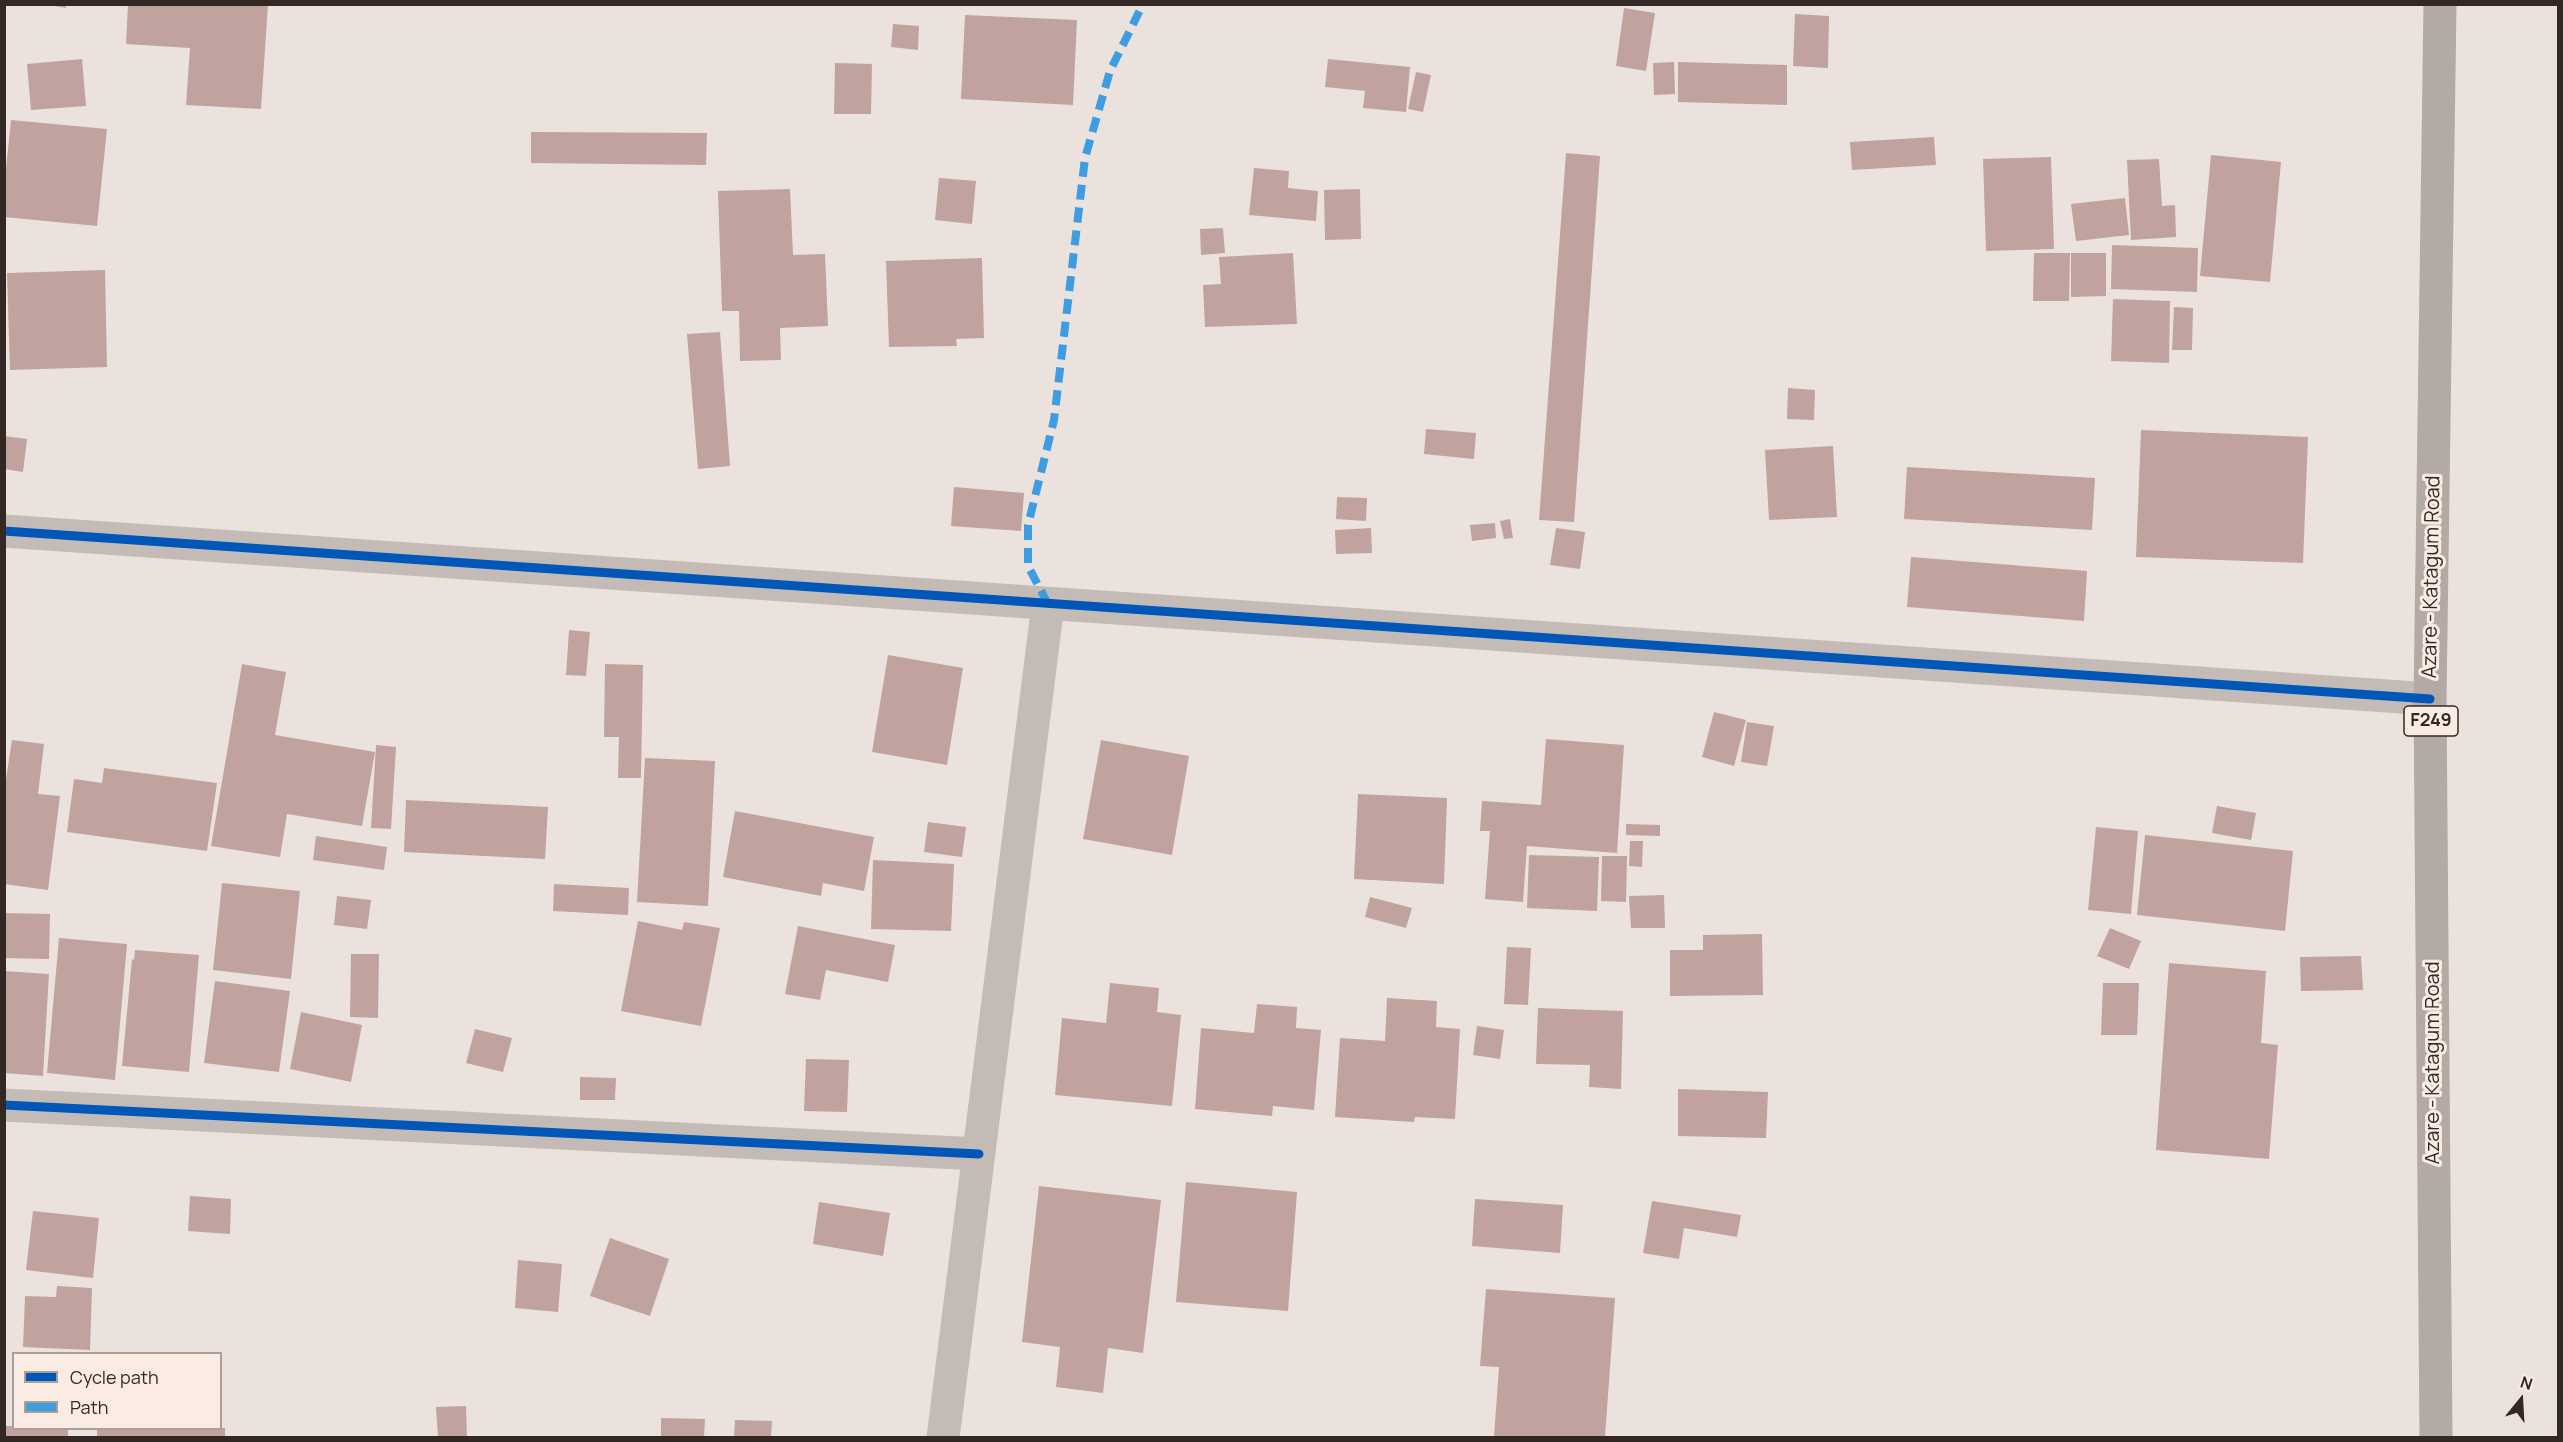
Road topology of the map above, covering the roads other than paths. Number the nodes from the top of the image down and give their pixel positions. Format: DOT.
graph roads {
  1 [pos="2440,4"];
  2 [pos="4,531"];
  3 [pos="1048,604"];
  4 [pos="2430,699"];
  5 [pos="4,1105"];
  6 [pos="979,1154"];
  7 [pos="943,1437"];
  8 [pos="2436,1437"];
  1 -- 4 [label="main road, Azare - Katagum Road / F249"];
  2 -- 3 [label="street"];
  3 -- 4 [label="street"];
  3 -- 6 [label="street"];
  4 -- 8 [label="main road, Azare - Katagum Road / F249"];
  5 -- 6 [label="street"];
  6 -- 7 [label="street"];
}
